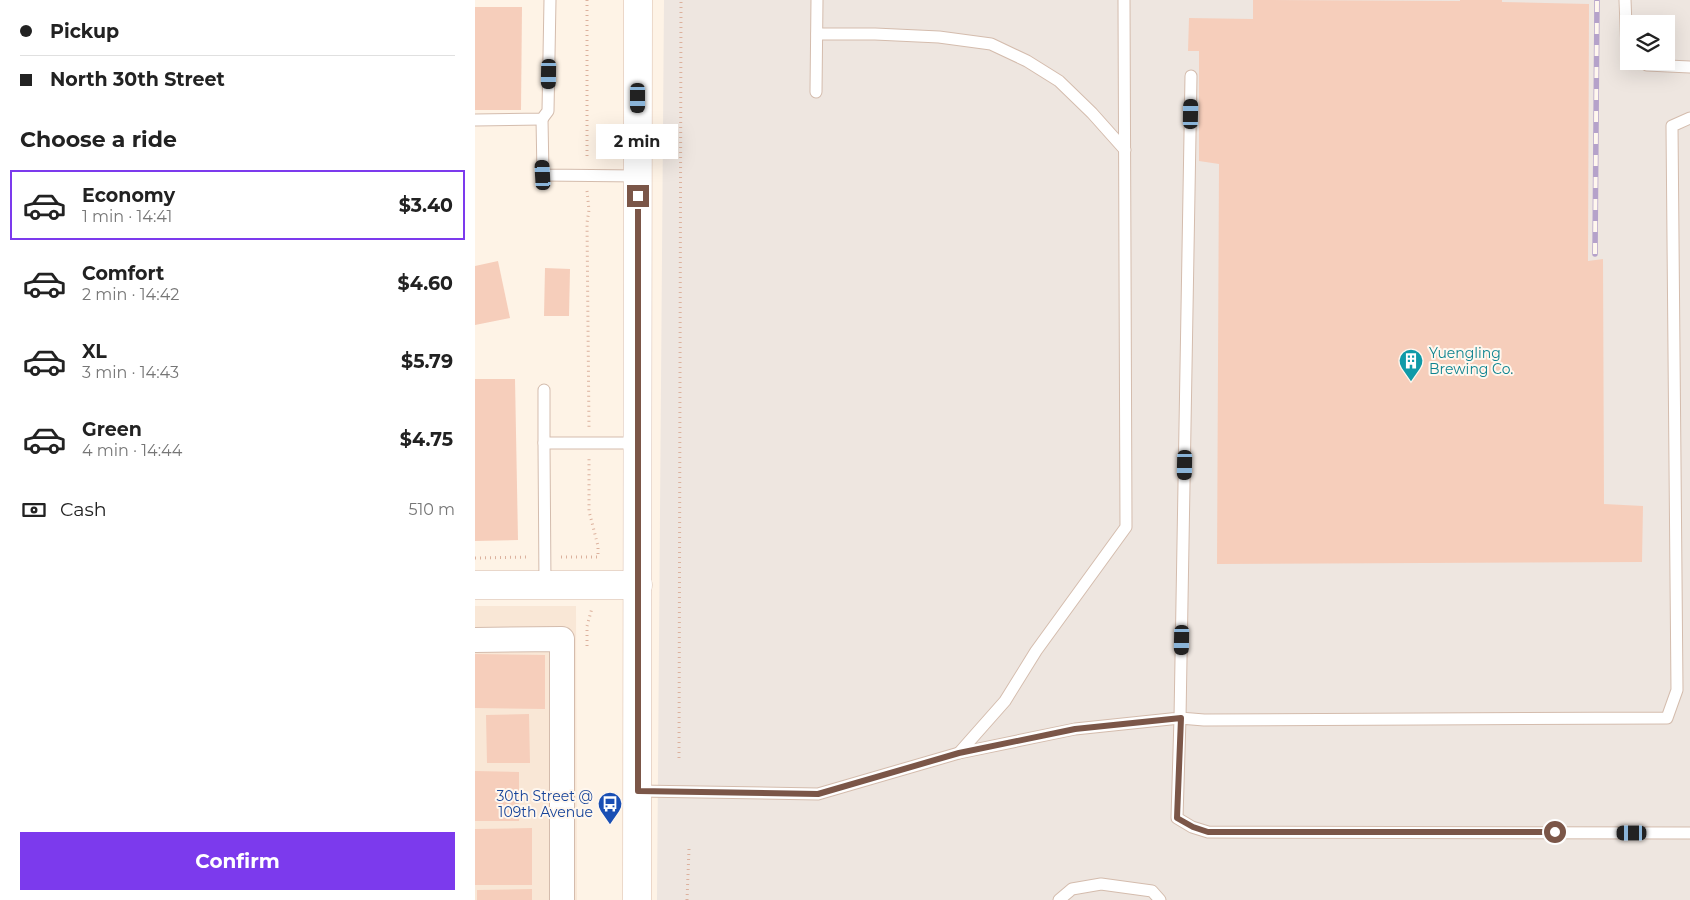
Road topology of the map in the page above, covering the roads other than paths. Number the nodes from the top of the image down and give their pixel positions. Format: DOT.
graph roads {
  1 [pos="550,0"];
  2 [pos="638,0"];
  3 [pos="817,0"];
  4 [pos="1125,0"];
  5 [pos="1625,0"];
  6 [pos="1626,15"];
  7 [pos="817,34"];
  8 [pos="1675,66"];
  9 [pos="1690,67"];
  10 [pos="1191,76"];
  11 [pos="817,92"];
  12 [pos="542,118"];
  13 [pos="1690,118"];
  14 [pos="475,120"];
  15 [pos="1125,150"];
  16 [pos="638,176"];
  17 [pos="544,390"];
  18 [pos="544,443"];
  19 [pos="638,443"];
  20 [pos="475,585"];
  21 [pos="545,585"];
  22 [pos="638,585"];
  23 [pos="475,640"];
  24 [pos="1181,718"];
  25 [pos="959,753"];
  26 [pos="638,791"];
  27 [pos="1690,833"];
  28 [pos="562,900"];
  29 [pos="637,900"];
  30 [pos="1059,900"];
  31 [pos="1160,900"];
  1 -- 12 [label="lane"];
  2 -- 16 [label="main road"];
  3 -- 7 [label="lane"];
  4 -- 15 [label="lane"];
  5 -- 6 [label="lane"];
  7 -- 11 [label="lane"];
  7 -- 15 [label="lane"];
  8 -- 9 [label="lane"];
  10 -- 24 [label="lane"];
  12 -- 14 [label="lane"];
  12 -- 16 [label="lane"];
  13 -- 24 [label="lane"];
  15 -- 25 [label="lane"];
  16 -- 19 [label="main road"];
  17 -- 18 [label="lane"];
  18 -- 19 [label="lane"];
  18 -- 21 [label="lane"];
  19 -- 22 [label="main road"];
  20 -- 21 [label="main road"];
  21 -- 22 [label="main road"];
  22 -- 26 [label="main road"];
  23 -- 28 [label="street"];
  24 -- 25 [label="lane"];
  24 -- 27 [label="lane"];
  25 -- 26 [label="lane"];
  26 -- 29 [label="main road"];
  30 -- 31 [label="lane"];
}
